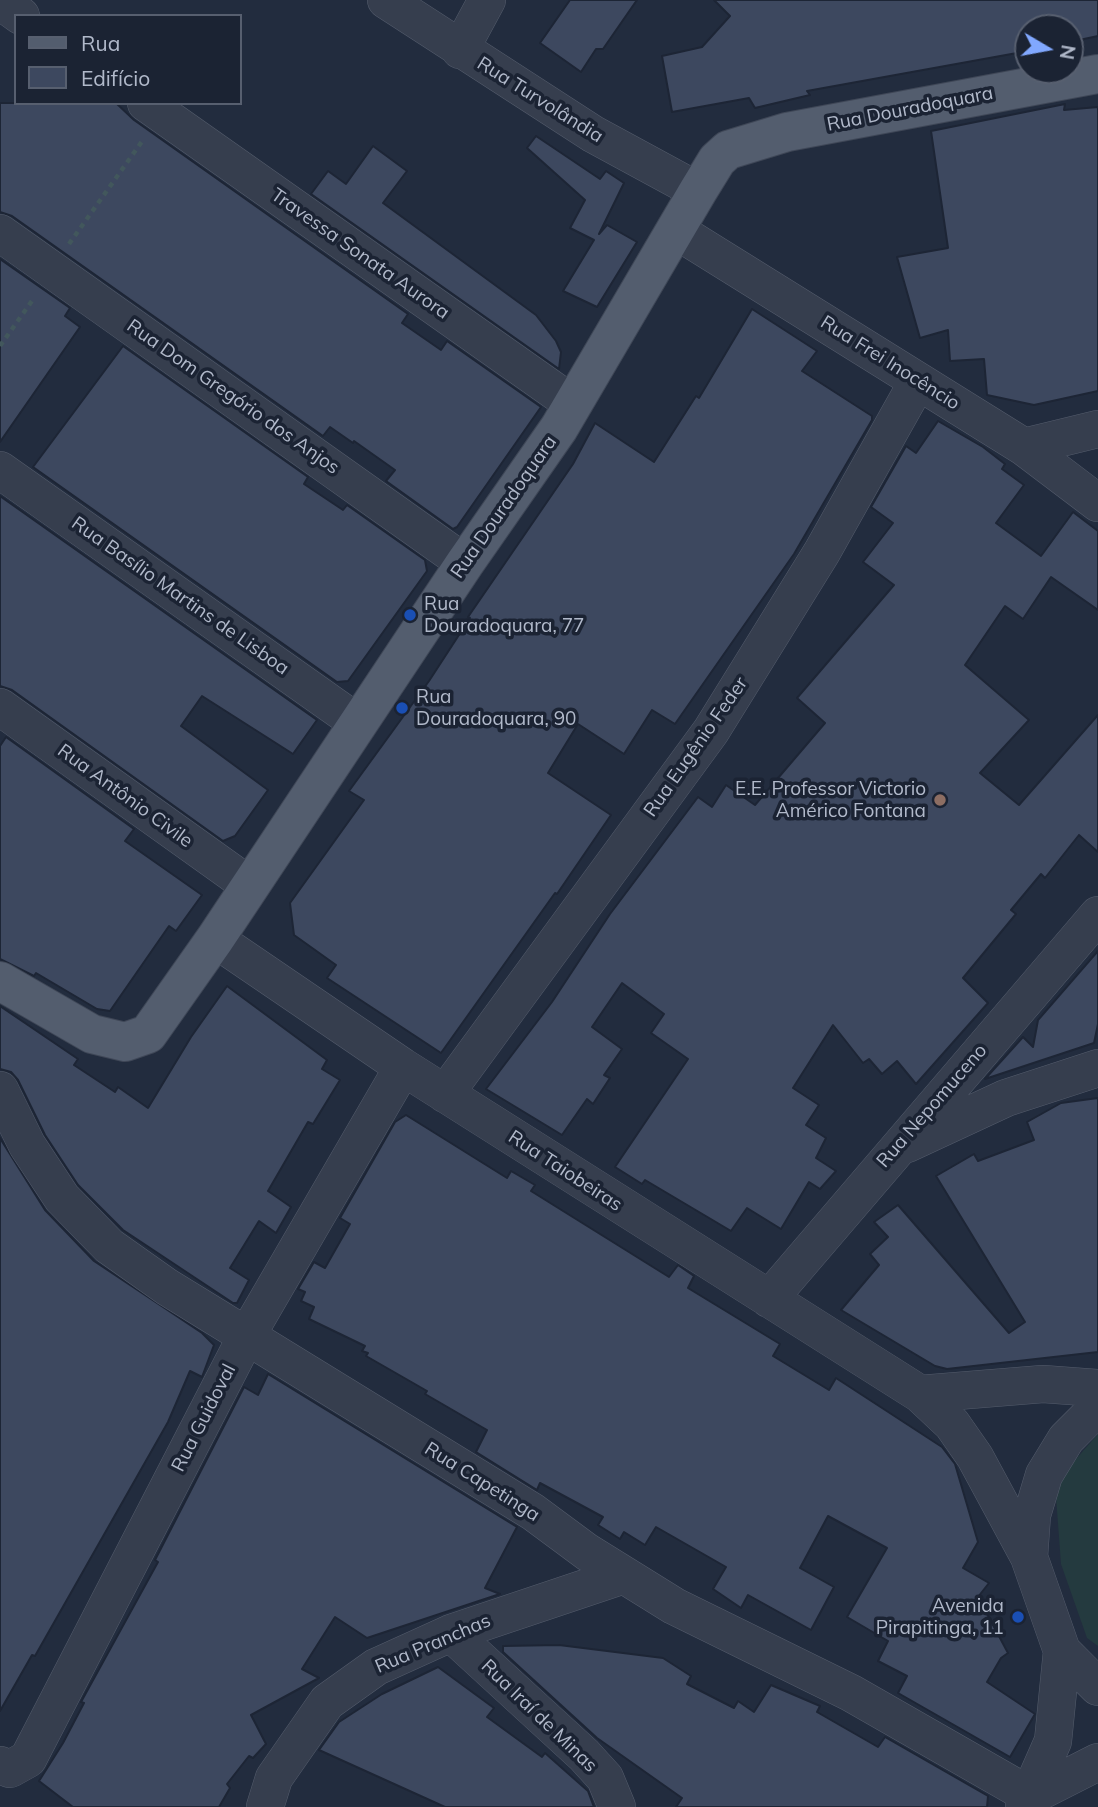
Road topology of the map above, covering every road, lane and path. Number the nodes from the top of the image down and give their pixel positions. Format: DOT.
graph roads {
  1 [pos="386,0"];
  2 [pos="487,0"];
  3 [pos="0,1"];
  4 [pos="18,14"];
  5 [pos="460,50"];
  6 [pos="1098,74"];
  7 [pos="154,109"];
  8 [pos="698,191"];
  9 [pos="677,231"];
  10 [pos="0,233"];
  11 [pos="50,269"];
  12 [pos="0,346"];
  13 [pos="918,381"];
  14 [pos="573,404"];
  15 [pos="1098,429"];
  16 [pos="1024,447"];
  17 [pos="0,470"];
  18 [pos="1098,503"];
  19 [pos="465,563"];
  20 [pos="0,707"];
  21 [pos="359,723"];
  22 [pos="249,885"];
  23 [pos="1098,915"];
  24 [pos="215,939"];
  25 [pos="0,981"];
  26 [pos="403,1067"];
  27 [pos="1098,1068"];
  28 [pos="0,1090"];
  29 [pos="445,1094"];
  30 [pos="895,1150"];
  31 [pos="769,1299"];
  32 [pos="246,1337"];
  33 [pos="1098,1388"];
  34 [pos="920,1394"];
  35 [pos="1098,1407"];
  36 [pos="1029,1557"];
  37 [pos="624,1575"];
  38 [pos="451,1633"];
  39 [pos="1062,1651"];
  40 [pos="1098,1687"];
  41 [pos="1098,1762"];
  42 [pos="5,1767"];
  43 [pos="1028,1801"];
  44 [pos="265,1807"];
  45 [pos="617,1807"];
  1 -- 5 [label="street, Rua Turvolândia"];
  2 -- 5 [label="street"];
  3 -- 4 [label="street"];
  5 -- 8 [label="street, Rua Turvolândia"];
  6 -- 8 [label="main road, Rua Douradoquara"];
  7 -- 11 [label="path"];
  7 -- 14 [label="street, Travessa Sonata Aurora"];
  8 -- 9 [label="main road, Rua Douradoquara"];
  9 -- 13 [label="street, Rua Frei Inocêncio"];
  9 -- 14 [label="main road, Rua Douradoquara"];
  10 -- 11 [label="street, Rua Dom Gregório dos Anjos"];
  11 -- 12 [label="path"];
  11 -- 19 [label="street, Rua Dom Gregório dos Anjos"];
  13 -- 16 [label="street, Rua Frei Inocêncio"];
  13 -- 29 [label="street, Rua Eugênio Feder"];
  14 -- 19 [label="main road, Rua Douradoquara"];
  15 -- 16 [label="street"];
  16 -- 18 [label="street, Rua Frei Inocêncio"];
  17 -- 21 [label="street, Rua Basílio Martins de Lisboa"];
  19 -- 21 [label="main road, Rua Douradoquara"];
  20 -- 22 [label="street, Rua Antônio Civile"];
  21 -- 22 [label="main road, Rua Douradoquara"];
  22 -- 24 [label="main road, Rua Douradoquara"];
  23 -- 30 [label="street, Rua Nepomuceno"];
  24 -- 25 [label="main road, Rua Douradoquara"];
  24 -- 26 [label="street, Rua Taiobeiras"];
  26 -- 29 [label="street, Rua Taiobeiras"];
  26 -- 32 [label="street, Rua Guidoval"];
  27 -- 30 [label="street"];
  28 -- 32 [label="street, Rua Capetinga"];
  29 -- 31 [label="street, Rua Taiobeiras"];
  30 -- 31 [label="street, Rua Nepomuceno"];
  31 -- 34 [label="street, Rua Taiobeiras"];
  32 -- 37 [label="street, Rua Capetinga"];
  32 -- 42 [label="street, Rua Guidoval"];
  33 -- 34 [label="street"];
  34 -- 36 [label="street, Rua Taiobeiras"];
  35 -- 36 [label="street"];
  36 -- 39 [label="street"];
  37 -- 38 [label="street, Rua Pranchas"];
  37 -- 43 [label="street, Rua Capetinga"];
  38 -- 44 [label="street, Rua Pranchas"];
  38 -- 45 [label="street, Rua Iraí de Minas"];
  39 -- 40 [label="street"];
  39 -- 43 [label="street"];
  41 -- 43 [label="street"];
}
